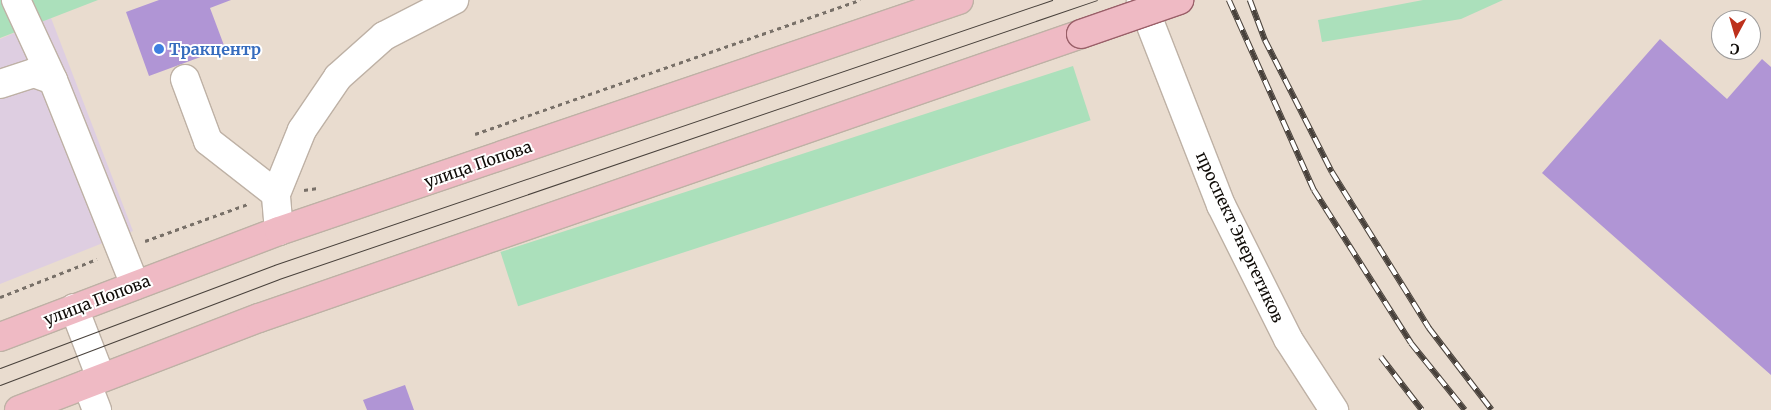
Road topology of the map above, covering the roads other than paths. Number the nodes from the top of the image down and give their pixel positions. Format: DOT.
graph roads {
  1 [pos="16,0"];
  2 [pos="454,0"];
  3 [pos="960,0"];
  4 [pos="1142,0"];
  5 [pos="1180,0"];
  6 [pos="53,80"];
  7 [pos="185,80"];
  8 [pos="0,84"];
  9 [pos="276,194"];
  10 [pos="279,231"];
  11 [pos="135,285"];
  12 [pos="74,308"];
  13 [pos="0,337"];
  14 [pos="94,381"];
  15 [pos="19,410"];
  16 [pos="97,410"];
  17 [pos="1334,410"];
  1 -- 6 [label="street"];
  2 -- 9 [label="street"];
  3 -- 10 [label="main road, улица Попова"];
  4 -- 17 [label="street, проспект Энергетиков"];
  5 -- 14 [label="main road, bridge"];
  6 -- 8 [label="street"];
  6 -- 11 [label="street"];
  7 -- 9 [label="street"];
  9 -- 10 [label="street"];
  10 -- 11 [label="main road, улица Попова"];
  11 -- 12 [label="main road, улица Попова"];
  12 -- 13 [label="main road, улица Попова"];
  12 -- 14 [label="street"];
  14 -- 15 [label="main road"];
  14 -- 16 [label="street"];
}
